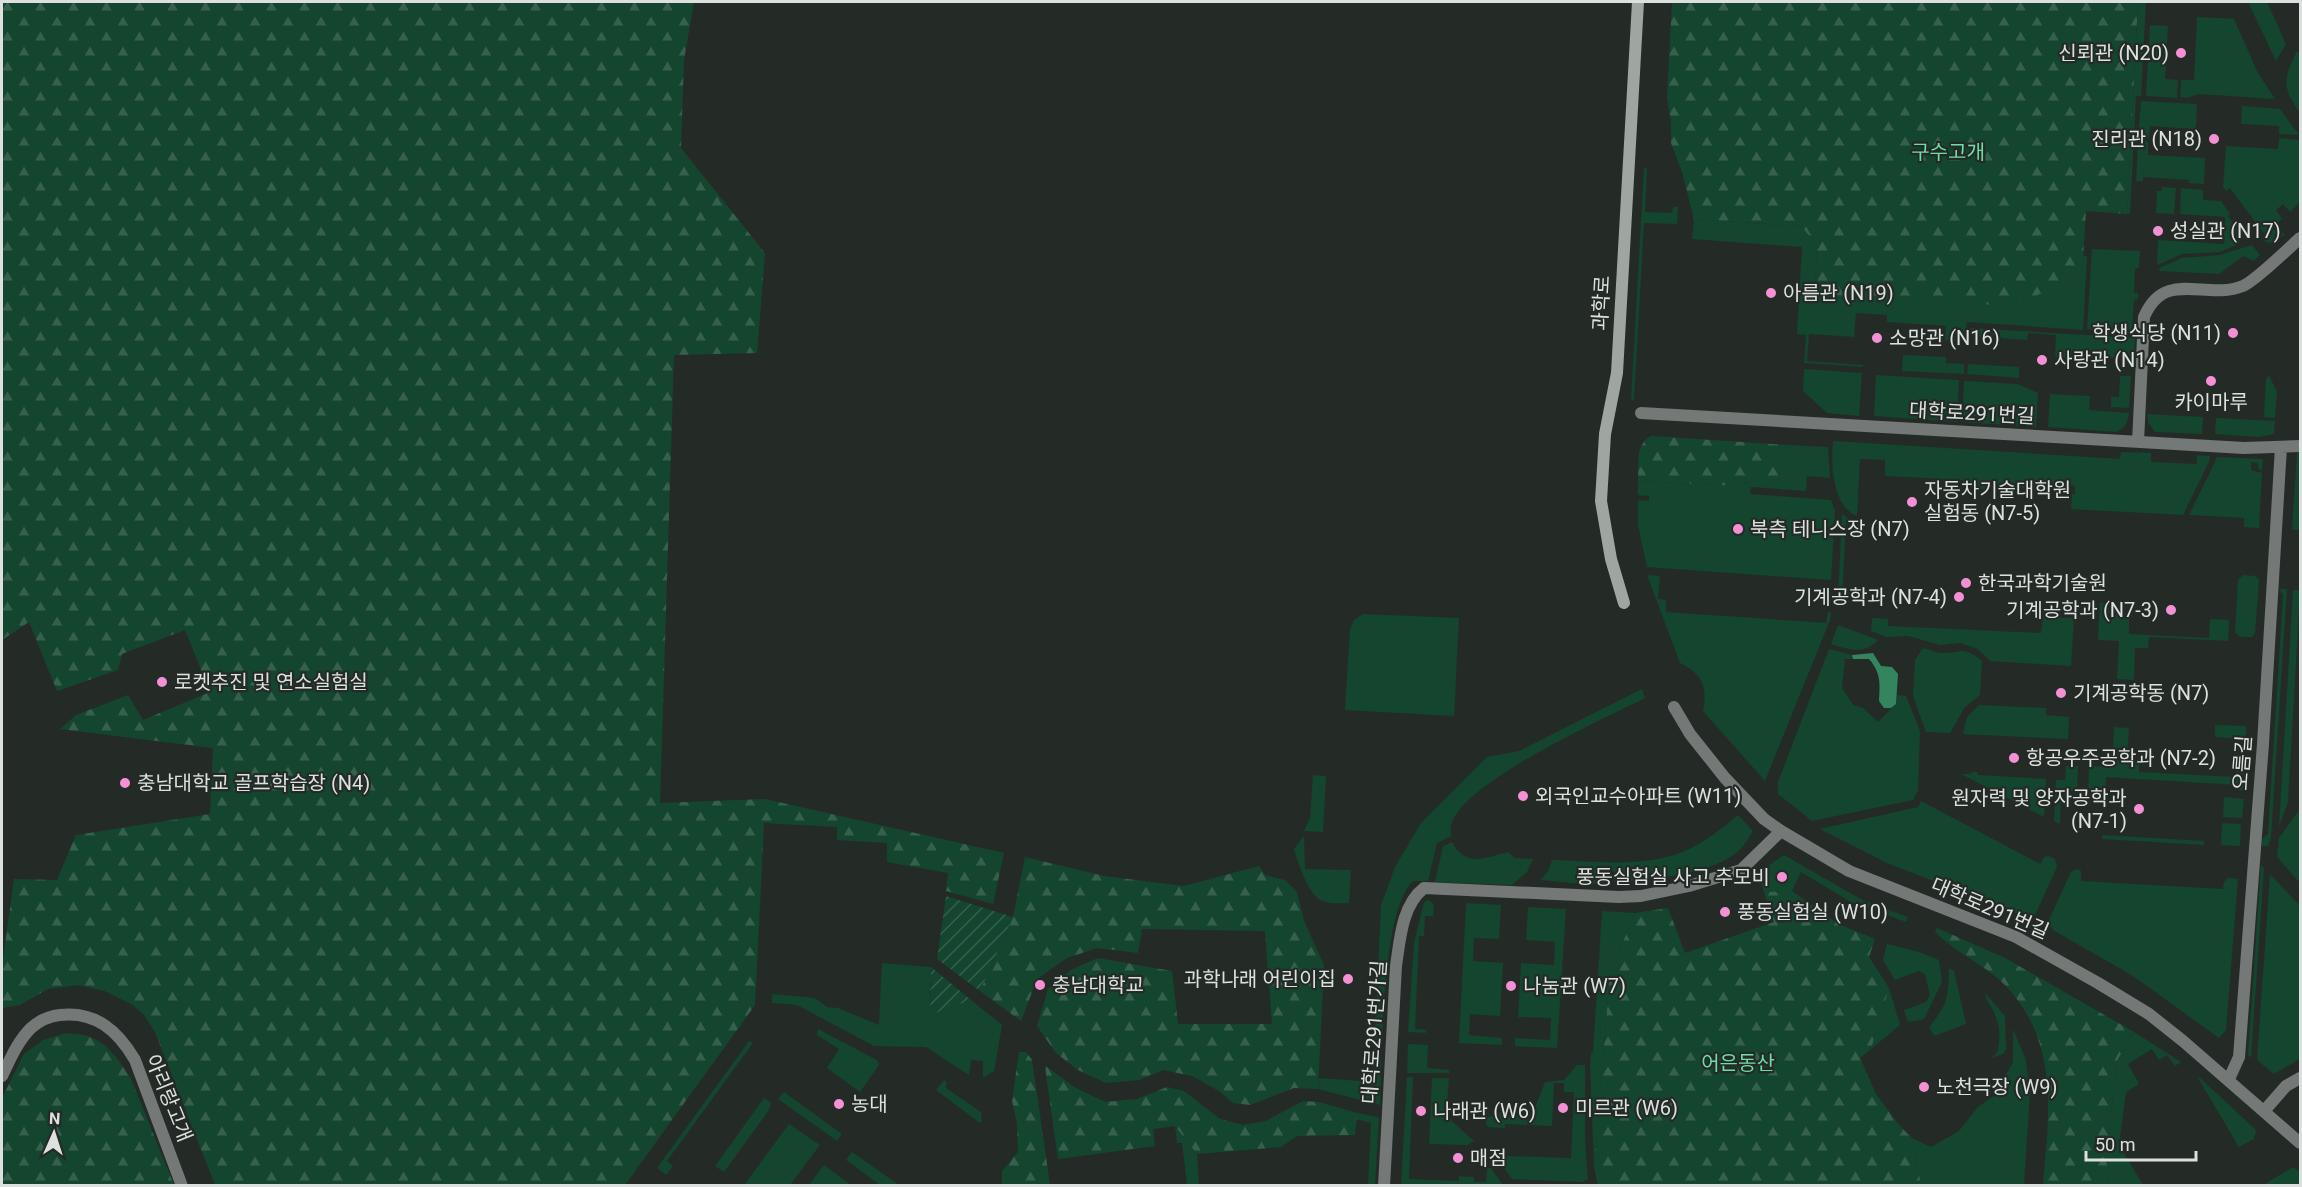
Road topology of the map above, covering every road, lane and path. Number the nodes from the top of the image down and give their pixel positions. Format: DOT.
graph roads {
  1 [pos="1638,2"];
  2 [pos="2301,238"];
  3 [pos="1641,413"];
  4 [pos="2138,442"];
  5 [pos="2301,446"];
  6 [pos="2280,453"];
  7 [pos="1624,603"];
  8 [pos="1674,707"];
  9 [pos="1781,831"];
  10 [pos="2,1076"];
  11 [pos="2301,1078"];
  12 [pos="2229,1079"];
  13 [pos="2265,1110"];
  14 [pos="2301,1143"];
  15 [pos="182,1185"];
  16 [pos="1384,1185"];
  1 -- 7 [label="street, 과학로"];
  2 -- 4 [label="street"];
  3 -- 4 [label="street, 대학로291번길"];
  4 -- 6 [label="street, 대학로291번길"];
  5 -- 6 [label="street, 대학로291번길"];
  6 -- 12 [label="street, 오름길"];
  8 -- 9 [label="street, 대학로291번길"];
  9 -- 12 [label="street, 대학로291번길"];
  9 -- 16 [label="street, 대학로291번가길"];
  10 -- 15 [label="street, 아리랑고개"];
  11 -- 13 [label="street"];
  12 -- 13 [label="street, 대학로291번길"];
  13 -- 14 [label="street, 대학로291번길"];
}
